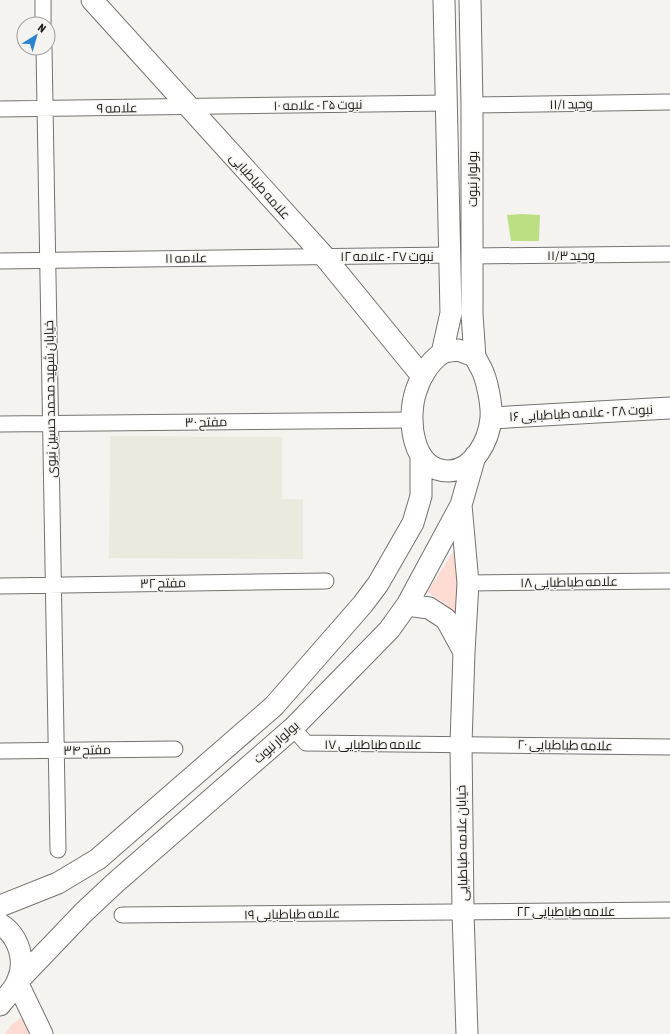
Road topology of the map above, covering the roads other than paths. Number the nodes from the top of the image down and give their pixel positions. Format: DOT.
graph roads {
  1 [pos="43,0"];
  2 [pos="92,0"];
  3 [pos="444,0"];
  4 [pos="470,0"];
  5 [pos="43,16"];
  6 [pos="44,56"];
  7 [pos="670,102"];
  8 [pos="447,103"];
  9 [pos="472,105"];
  10 [pos="189,107"];
  11 [pos="0,109"];
  12 [pos="45,109"];
  13 [pos="670,254"];
  14 [pos="450,255"];
  15 [pos="324,256"];
  16 [pos="472,256"];
  17 [pos="47,260"];
  18 [pos="0,261"];
  19 [pos="442,353"];
  20 [pos="475,358"];
  21 [pos="422,376"];
  22 [pos="670,408"];
  23 [pos="491,418"];
  24 [pos="412,420"];
  25 [pos="50,423"];
  26 [pos="0,424"];
  27 [pos="475,456"];
  28 [pos="422,458"];
  29 [pos="461,505"];
  30 [pos="326,581"];
  31 [pos="670,581"];
  32 [pos="468,583"];
  33 [pos="53,585"];
  34 [pos="0,586"];
  35 [pos="407,605"];
  36 [pos="464,652"];
  37 [pos="293,728"];
  38 [pos="461,744"];
  39 [pos="670,747"];
  40 [pos="175,749"];
  41 [pos="56,750"];
  42 [pos="0,751"];
  43 [pos="58,850"];
  44 [pos="0,906"];
  45 [pos="670,910"];
  46 [pos="463,912"];
  47 [pos="122,915"];
  48 [pos="0,924"];
  49 [pos="17,982"];
  50 [pos="0,1005"];
  51 [pos="42,1034"];
  52 [pos="467,1034"];
  1 -- 5 [label="street"];
  2 -- 10 [label="main road, علامه طباطبایی"];
  3 -- 8 [label="main road, بولوار نبوت"];
  4 -- 9 [label="main road, بولوار نبوت"];
  6 -- 12 [label="street, خیابان شهید محمد حسین نبوی"];
  7 -- 9 [label="street, وحید ۱۱/۱"];
  8 -- 10 [label="street, نبوت ۲۵ - علامه ۱۰"];
  8 -- 14 [label="main road, بولوار نبوت"];
  9 -- 16 [label="main road, بولوار نبوت"];
  10 -- 12 [label="street, علامه ۹"];
  10 -- 15 [label="main road, علامه طباطبایی"];
  11 -- 12 [label="street, علامه ۹"];
  12 -- 17 [label="street, خیابان شهید محمد حسین نبوی"];
  13 -- 16 [label="street, وحید ۱۱/۳"];
  14 -- 15 [label="street, نبوت ۲۷ - علامه ۱۲"];
  14 -- 19 [label="main road, بولوار نبوت"];
  15 -- 17 [label="street, علامه ۱۱"];
  15 -- 21 [label="main road, علامه طباطبایی"];
  16 -- 20 [label="main road, بولوار نبوت"];
  17 -- 18 [label="street, علامه ۱۱"];
  17 -- 25 [label="street, خیابان شهید محمد حسین نبوی"];
  19 -- 20 [label="main road"];
  19 -- 21 [label="main road"];
  20 -- 23 [label="main road"];
  21 -- 24 [label="main road"];
  22 -- 23 [label="main road, نبوت ۲۸ - علامه طباطبایی ۱۶"];
  23 -- 27 [label="main road"];
  24 -- 25 [label="street, مفتح ۳۰"];
  24 -- 28 [label="main road"];
  25 -- 26 [label="street, مفتح ۳۰"];
  25 -- 33 [label="street, خیابان شهید محمد حسین نبوی"];
  27 -- 28 [label="main road"];
  27 -- 29 [label="main road, بولوار نبوت"];
  28 -- 44 [label="main road"];
  29 -- 32 [label="main road, خیابان علامه طباطبایی"];
  29 -- 35 [label="main road, بولوار نبوت"];
  30 -- 33 [label="street, مفتح ۳۲"];
  31 -- 32 [label="street, علامه طباطبایی ۱۸"];
  32 -- 36 [label="main road, خیابان علامه طباطبایی"];
  33 -- 34 [label="street, مفتح ۳۲"];
  33 -- 41 [label="street, خیابان شهید محمد حسین نبوی"];
  35 -- 36 [label="main road"];
  35 -- 37 [label="main road, بولوار نبوت"];
  36 -- 38 [label="main road, خیابان علامه طباطبایی"];
  37 -- 38 [label="street, علامه طباطبایی ۱۷"];
  37 -- 49 [label="main road, بولوار نبوت"];
  38 -- 39 [label="street, علامه طباطبایی ۲۰"];
  38 -- 46 [label="main road, خیابان علامه طباطبایی"];
  40 -- 41 [label="street, مفتح ۳۴"];
  41 -- 42 [label="street, مفتح ۳۴"];
  41 -- 43 [label="street, خیابان شهید محمد حسین نبوی"];
  45 -- 46 [label="street, علامه طباطبایی ۲۲"];
  46 -- 47 [label="street, علامه طباطبایی ۱۹"];
  46 -- 52 [label="main road, خیابان علامه طباطبایی"];
  48 -- 49 [label="main road"];
  49 -- 50 [label="main road, بولوار نبوت"];
  49 -- 51 [label="main road"];
}
